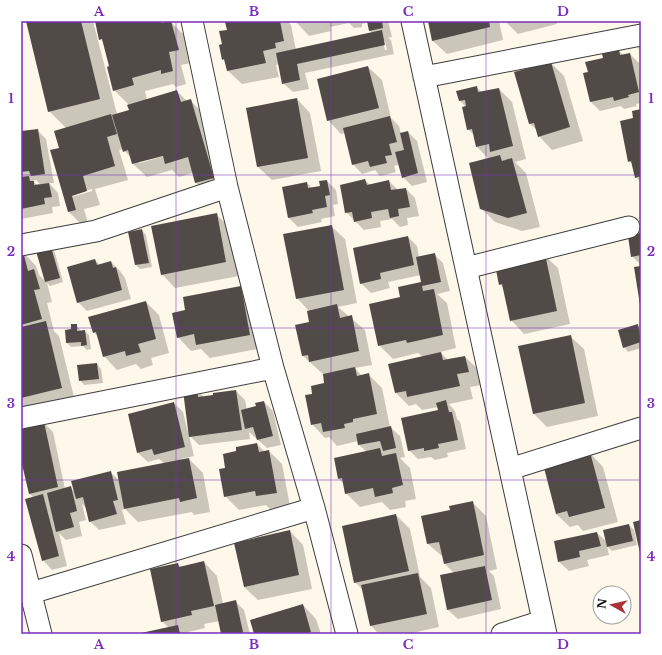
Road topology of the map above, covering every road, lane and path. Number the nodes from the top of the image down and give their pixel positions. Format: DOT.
graph roads {
  1 [pos="192,21"];
  2 [pos="412,21"];
  3 [pos="641,36"];
  4 [pos="424,77"];
  5 [pos="228,187"];
  6 [pos="629,227"];
  7 [pos="21,245"];
  8 [pos="466,268"];
  9 [pos="273,368"];
  10 [pos="21,418"];
  11 [pos="641,428"];
  12 [pos="510,469"];
  13 [pos="314,508"];
  14 [pos="21,555"];
  15 [pos="31,592"];
  16 [pos="544,628"];
  17 [pos="41,634"];
  18 [pos="347,634"];
  19 [pos="502,634"];
  1 -- 5 [label="street"];
  2 -- 4 [label="street"];
  3 -- 4 [label="street"];
  4 -- 8 [label="street"];
  5 -- 7 [label="street"];
  5 -- 9 [label="street"];
  6 -- 8 [label="street"];
  8 -- 12 [label="street"];
  9 -- 10 [label="street"];
  9 -- 13 [label="street"];
  11 -- 12 [label="street"];
  12 -- 16 [label="street"];
  13 -- 15 [label="street"];
  13 -- 18 [label="street"];
  14 -- 15 [label="street"];
  15 -- 17 [label="street"];
  16 -- 19 [label="street"];
}
